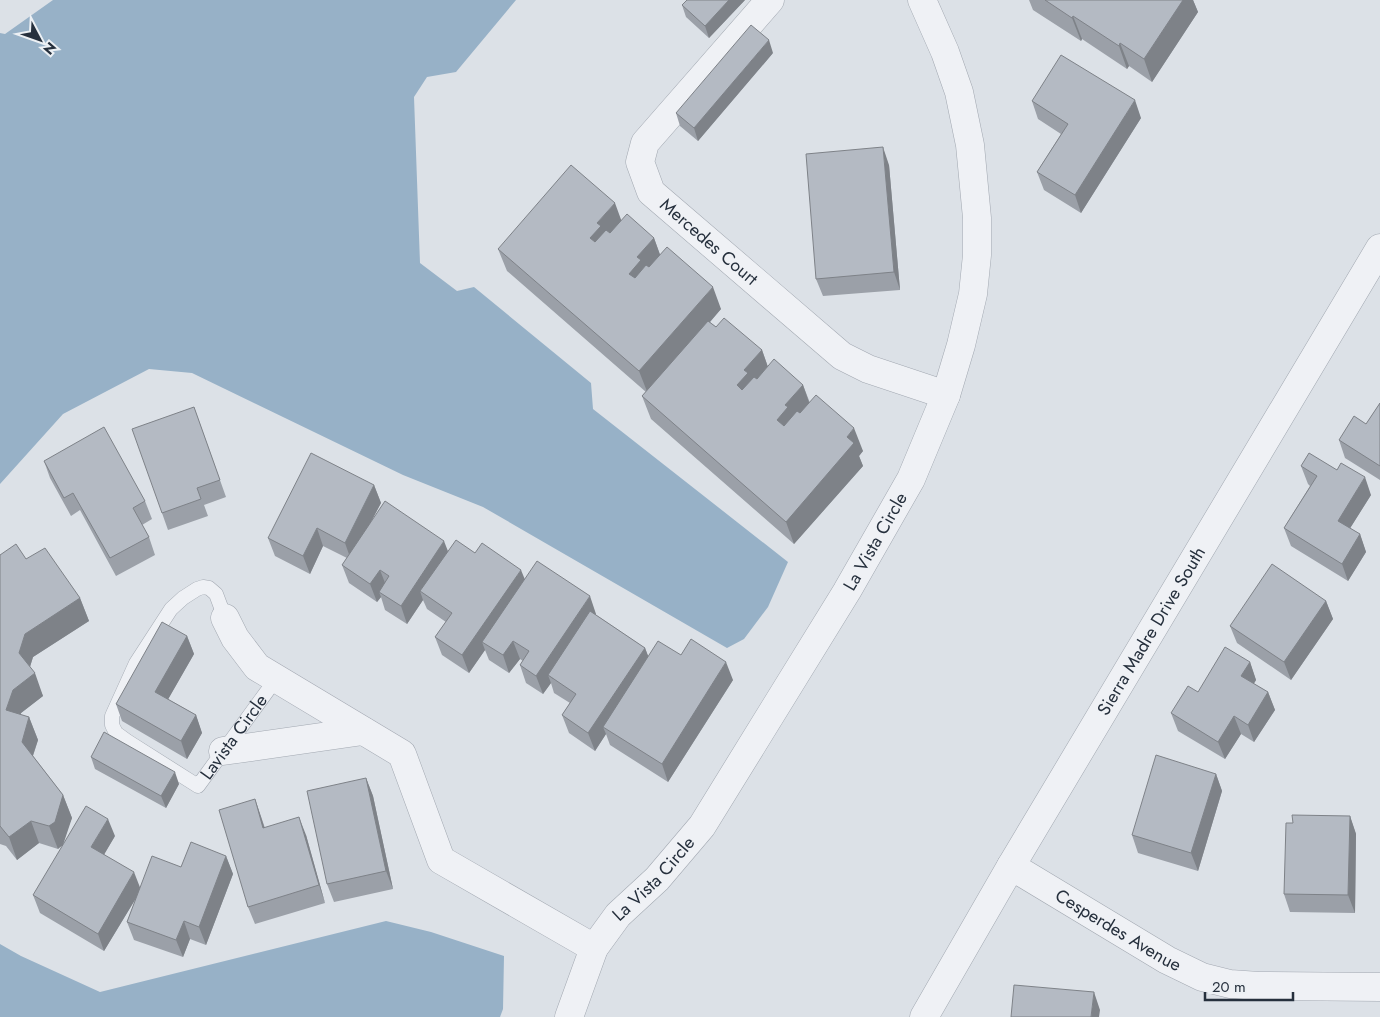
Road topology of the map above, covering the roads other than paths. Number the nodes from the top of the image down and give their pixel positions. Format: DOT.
graph roads {
  1 [pos="770,0"];
  2 [pos="922,0"];
  3 [pos="1380,248"];
  4 [pos="946,395"];
  5 [pos="225,618"];
  6 [pos="276,679"];
  7 [pos="363,730"];
  8 [pos="223,752"];
  9 [pos="1011,866"];
  10 [pos="594,948"];
  11 [pos="1380,986"];
  12 [pos="569,1017"];
  13 [pos="924,1017"];
  1 -- 4 [label="street, Mercedes Court"];
  2 -- 4 [label="street, La Vista Circle"];
  3 -- 9 [label="street, Sierra Madre Drive South"];
  4 -- 10 [label="street, La Vista Circle"];
  5 -- 6 [label="street, Lavista Circle"];
  5 -- 8 [label="lane, Lavista Circle"];
  6 -- 7 [label="street, Lavista Circle"];
  6 -- 8 [label="lane, Lavista Circle"];
  7 -- 8 [label="street"];
  7 -- 10 [label="street, Lavista Circle"];
  9 -- 11 [label="street, Cesperdes Avenue"];
  9 -- 13 [label="street, Sierra Madre Drive South"];
  10 -- 12 [label="street, La Vista Circle"];
}
